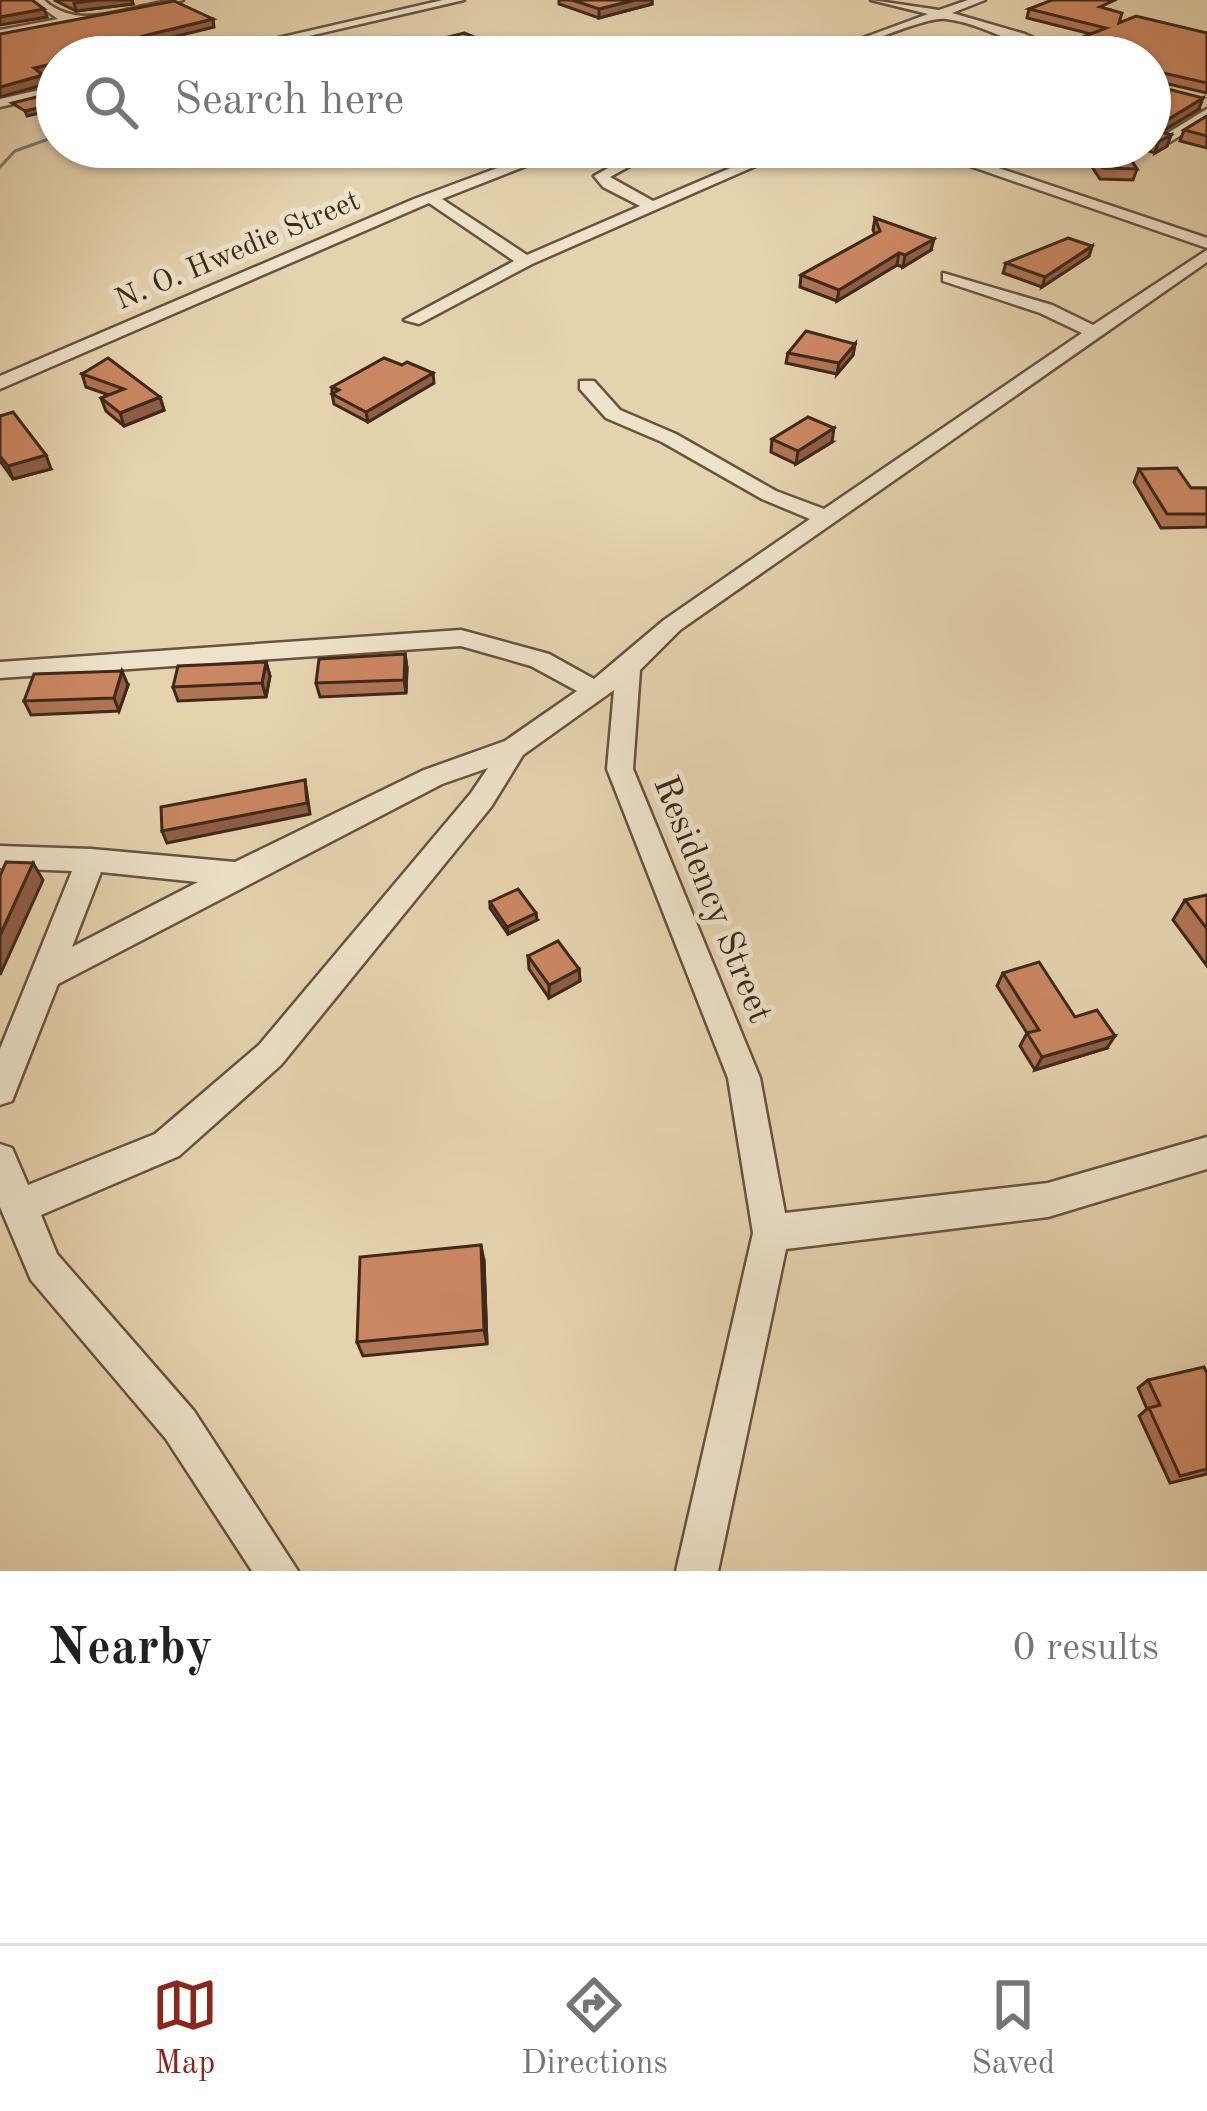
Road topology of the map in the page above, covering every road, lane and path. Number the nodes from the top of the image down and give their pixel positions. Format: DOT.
graph roads {
  1 [pos="37,0"];
  2 [pos="177,0"];
  3 [pos="458,0"];
  4 [pos="877,0"];
  5 [pos="979,0"];
  6 [pos="944,15"];
  7 [pos="65,21"];
  8 [pos="0,34"];
  9 [pos="296,36"];
  10 [pos="880,36"];
  11 [pos="1020,36"];
  12 [pos="36,95"];
  13 [pos="1188,97"];
  14 [pos="1207,102"];
  15 [pos="0,103"];
  16 [pos="1207,112"];
  17 [pos="1171,135"];
  18 [pos="511,168"];
  19 [pos="618,168"];
  20 [pos="743,168"];
  21 [pos="984,168"];
  22 [pos="431,198"];
  23 [pos="653,207"];
  24 [pos="1207,244"];
  25 [pos="1207,255"];
  26 [pos="526,261"];
  27 [pos="949,277"];
  28 [pos="413,320"];
  29 [pos="1095,333"];
  30 [pos="0,383"];
  31 [pos="587,385"];
  32 [pos="827,518"];
  33 [pos="628,668"];
  34 [pos="0,670"];
  35 [pos="592,689"];
  36 [pos="514,748"];
  37 [pos="0,857"];
  38 [pos="91,860"];
  39 [pos="238,874"];
  40 [pos="48,974"];
  41 [pos="0,1090"];
  42 [pos="1207,1153"];
  43 [pos="0,1160"];
  44 [pos="18,1207"];
  45 [pos="771,1233"];
  46 [pos="277,1571"];
  47 [pos="698,1571"];
  1 -- 7 [label="street"];
  2 -- 7 [label="street"];
  3 -- 9 [label="street"];
  4 -- 6 [label="street"];
  5 -- 6 [label="street"];
  6 -- 10 [label="street"];
  6 -- 11 [label="street"];
  7 -- 8 [label="street"];
  12 -- 15 [label="street"];
  13 -- 14 [label="street"];
  16 -- 17 [label="street"];
  18 -- 22 [label="street, N. O. Hwedie Street"];
  19 -- 23 [label="street"];
  20 -- 23 [label="street"];
  21 -- 24 [label="street"];
  22 -- 26 [label="street"];
  22 -- 30 [label="street, N. O. Hwedie Street"];
  23 -- 26 [label="street"];
  25 -- 29 [label="street"];
  26 -- 28 [label="street"];
  27 -- 29 [label="street"];
  29 -- 32 [label="street"];
  31 -- 32 [label="street"];
  32 -- 33 [label="street"];
  33 -- 35 [label="street"];
  33 -- 45 [label="street, Residency Street"];
  34 -- 35 [label="street"];
  35 -- 36 [label="street"];
  36 -- 39 [label="street"];
  36 -- 44 [label="street"];
  37 -- 38 [label="street"];
  38 -- 39 [label="street"];
  38 -- 40 [label="street"];
  39 -- 40 [label="street"];
  40 -- 41 [label="street"];
  42 -- 45 [label="street"];
  43 -- 44 [label="street"];
  44 -- 46 [label="street"];
  45 -- 47 [label="street, Residency Street"];
}
